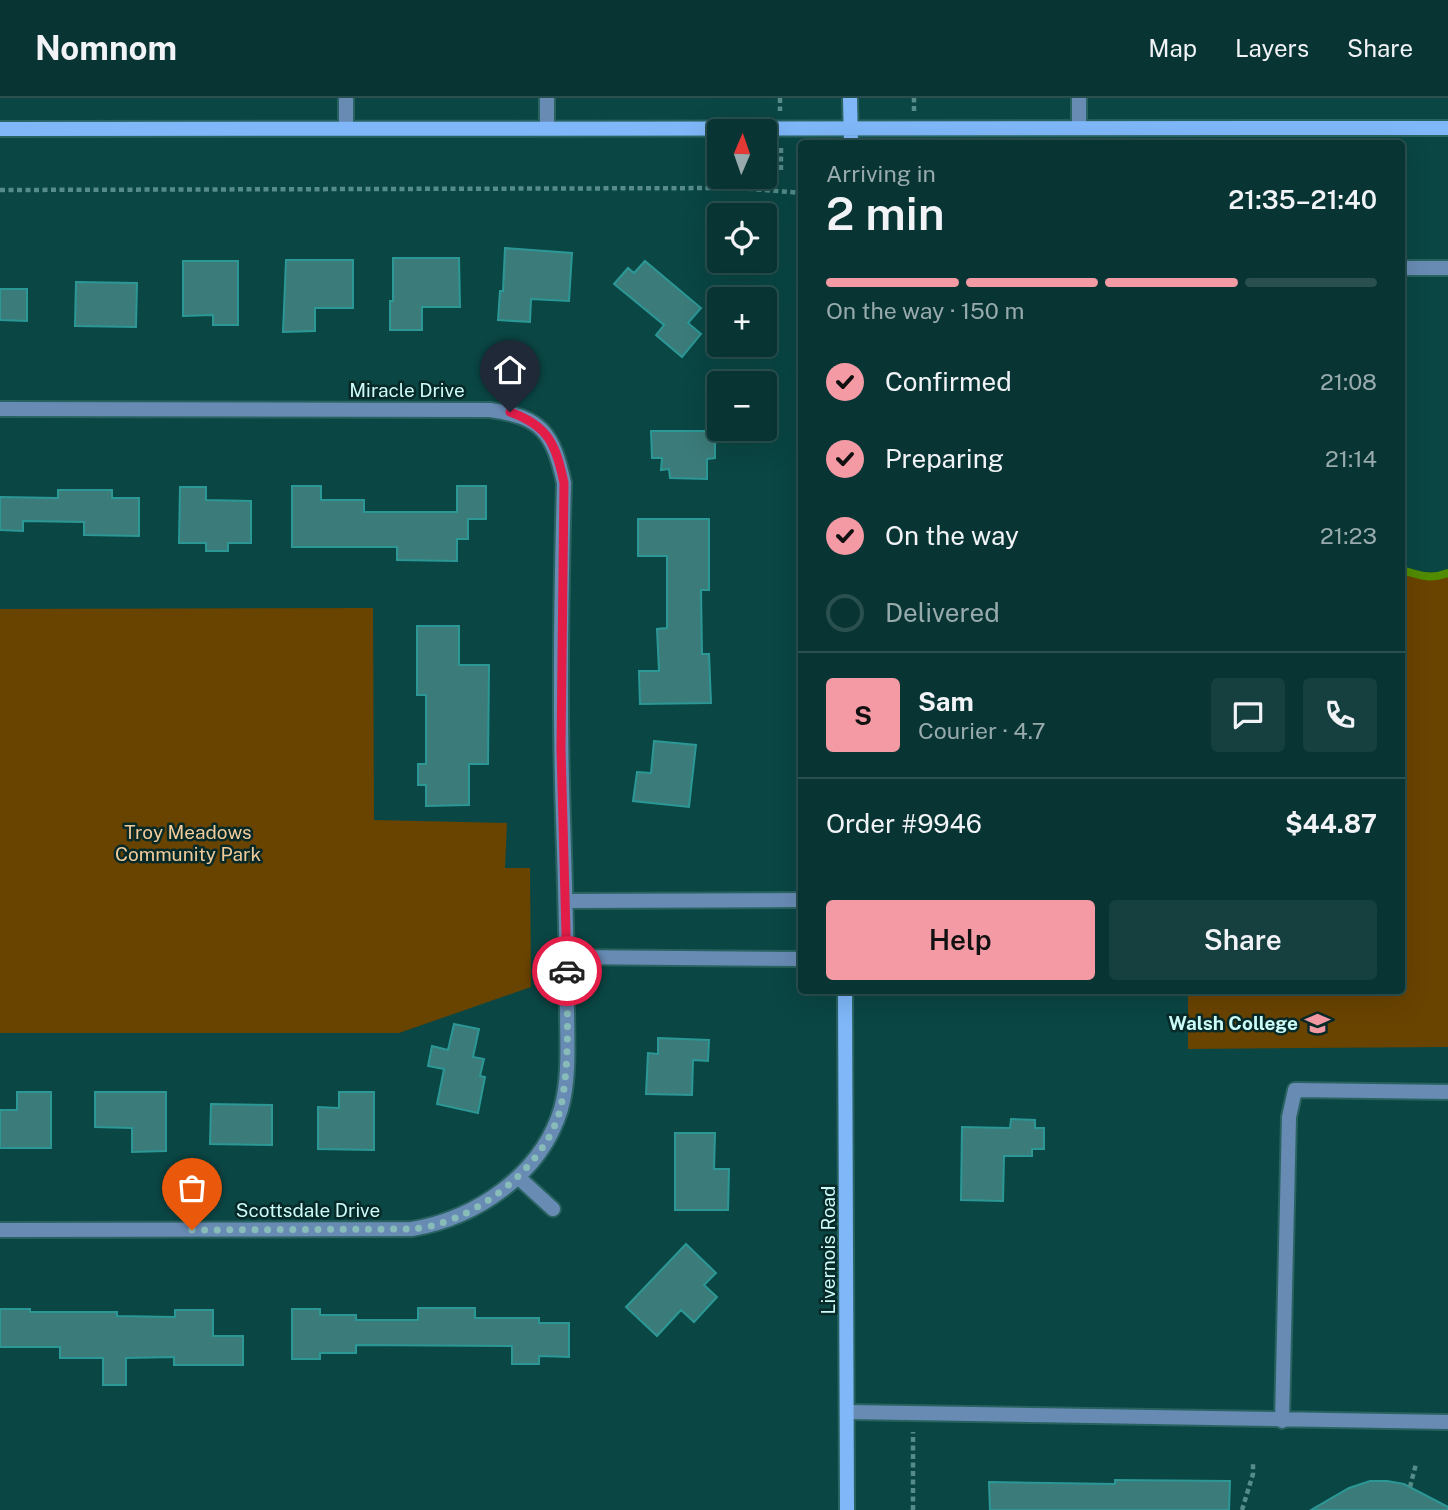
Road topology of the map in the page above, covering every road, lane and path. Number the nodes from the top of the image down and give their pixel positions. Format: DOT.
graph roads {
  1 [pos="346,98"];
  2 [pos="547,98"];
  3 [pos="850,98"];
  4 [pos="1079,98"];
  5 [pos="1079,127"];
  6 [pos="346,128"];
  7 [pos="547,128"];
  8 [pos="851,128"];
  9 [pos="1448,128"];
  10 [pos="0,129"];
  11 [pos="851,140"];
  12 [pos="0,190"];
  13 [pos="798,193"];
  14 [pos="1405,268"];
  15 [pos="1448,268"];
  16 [pos="0,410"];
  17 [pos="798,900"];
  18 [pos="567,901"];
  19 [pos="567,957"];
  20 [pos="798,958"];
  21 [pos="845,994"];
  22 [pos="1448,1092"];
  23 [pos="518,1177"];
  24 [pos="553,1209"];
  25 [pos="0,1230"];
  26 [pos="848,1412"];
  27 [pos="913,1414"];
  28 [pos="1282,1421"];
  29 [pos="1448,1422"];
  30 [pos="1253,1463"];
  31 [pos="1416,1464"];
  32 [pos="1410,1487"];
  33 [pos="847,1510"];
  34 [pos="913,1510"];
  35 [pos="1242,1510"];
  1 -- 6 [label="street"];
  2 -- 7 [label="street"];
  3 -- 8 [label="main road"];
  4 -- 5 [label="street"];
  5 -- 8 [label="main road"];
  5 -- 9 [label="main road"];
  6 -- 7 [label="main road"];
  6 -- 10 [label="main road"];
  7 -- 8 [label="main road"];
  8 -- 11 [label="main road"];
  12 -- 13 [label="path"];
  14 -- 15 [label="street"];
  16 -- 18 [label="street, Miracle Drive"];
  17 -- 18 [label="street"];
  18 -- 19 [label="street, Scottsdale Drive"];
  19 -- 20 [label="street"];
  19 -- 23 [label="street, Scottsdale Drive"];
  21 -- 26 [label="main road, Livernois Road"];
  22 -- 28 [label="street"];
  23 -- 24 [label="street"];
  23 -- 25 [label="street, Scottsdale Drive"];
  26 -- 27 [label="street"];
  26 -- 33 [label="main road, Livernois Road"];
  27 -- 28 [label="street"];
  27 -- 34 [label="path"];
  28 -- 29 [label="street"];
  30 -- 35 [label="path"];
  31 -- 32 [label="path"];
}
